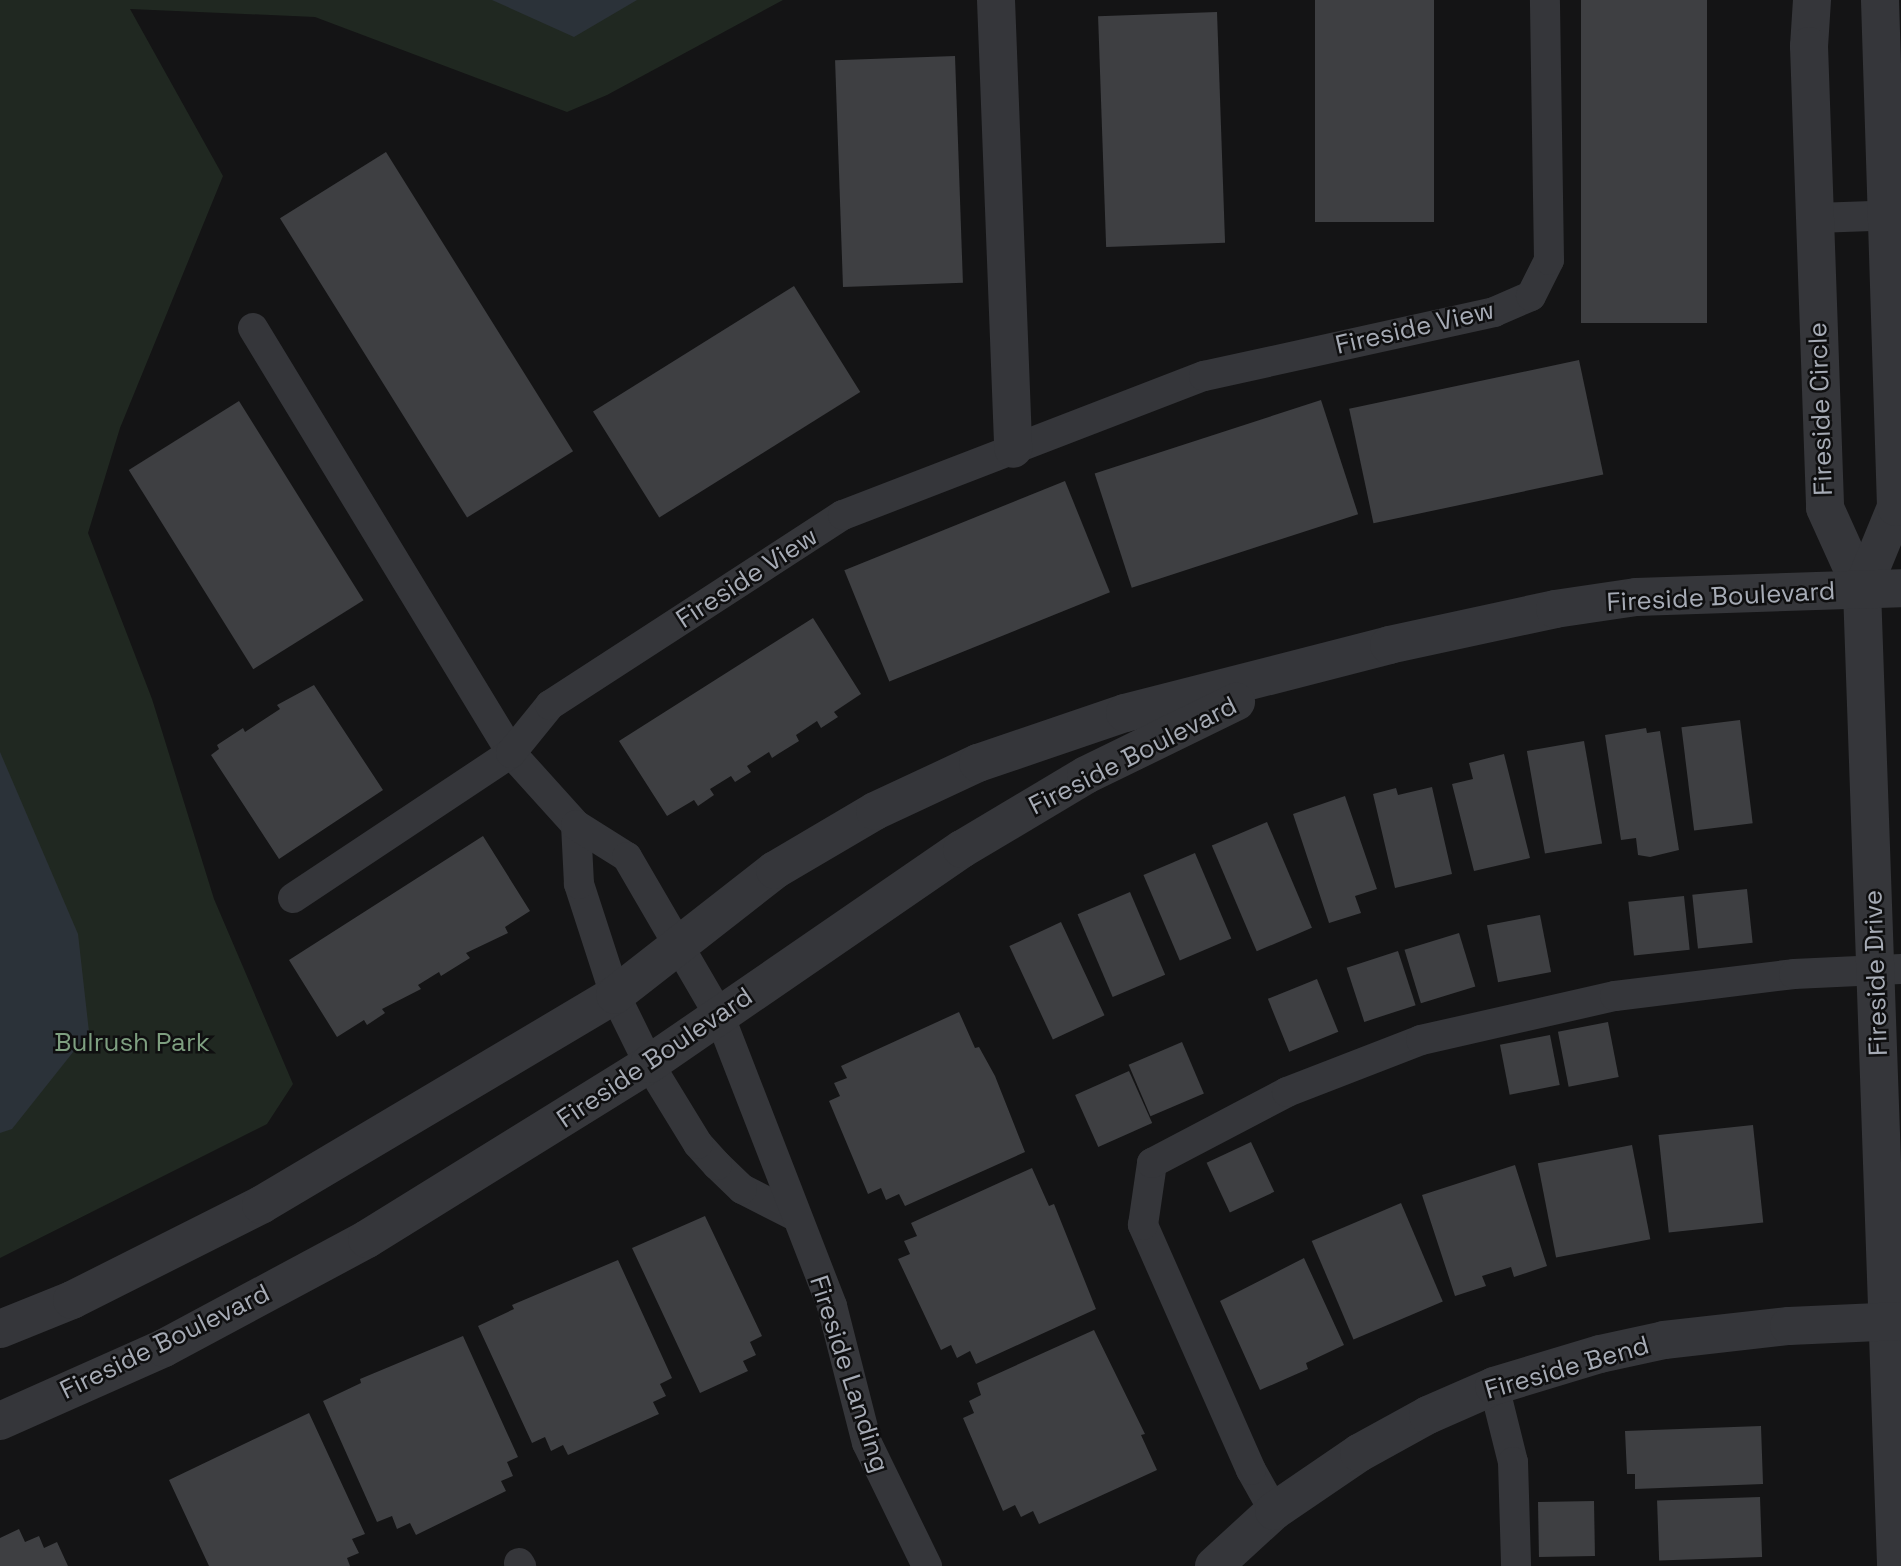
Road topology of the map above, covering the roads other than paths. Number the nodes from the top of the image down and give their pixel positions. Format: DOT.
graph roads {
  1 [pos="996,0"];
  2 [pos="1545,0"];
  3 [pos="1812,0"];
  4 [pos="1880,0"];
  5 [pos="1894,215"];
  6 [pos="1815,218"];
  7 [pos="253,328"];
  8 [pos="1013,449"];
  9 [pos="1901,588"];
  10 [pos="1862,590"];
  11 [pos="1296,672"];
  12 [pos="511,753"];
  13 [pos="576,825"];
  14 [pos="293,898"];
  15 [pos="679,950"];
  16 [pos="1888,969"];
  17 [pos="615,995"];
  18 [pos="720,1017"];
  19 [pos="649,1065"];
  20 [pos="795,1216"];
  21 [pos="1895,1321"];
  22 [pos="0,1329"];
  23 [pos="1494,1386"];
  24 [pos="0,1421"];
  25 [pos="1274,1511"];
  26 [pos="927,1566"];
  27 [pos="1214,1566"];
  28 [pos="1516,1566"];
  29 [pos="1896,1566"];
  1 -- 8 [label="street"];
  2 -- 8 [label="lane, Fireside View"];
  3 -- 6 [label="street, Fireside Circle"];
  4 -- 5 [label="street"];
  5 -- 6 [label="lane"];
  5 -- 10 [label="street"];
  6 -- 10 [label="street, Fireside Circle"];
  7 -- 12 [label="lane"];
  8 -- 12 [label="lane, Fireside View"];
  9 -- 10 [label="street, Fireside Boulevard"];
  10 -- 11 [label="street, Fireside Boulevard"];
  10 -- 16 [label="street, Fireside Drive"];
  11 -- 15 [label="street, Fireside Boulevard"];
  11 -- 18 [label="street, Fireside Boulevard"];
  12 -- 13 [label="lane"];
  12 -- 14 [label="lane, Fireside View"];
  13 -- 15 [label="lane"];
  13 -- 17 [label="lane"];
  15 -- 17 [label="street, Fireside Boulevard"];
  15 -- 18 [label="lane, Fireside Landing"];
  16 -- 21 [label="street, Fireside Drive"];
  16 -- 25 [label="lane"];
  17 -- 19 [label="lane"];
  17 -- 22 [label="street, Fireside Boulevard"];
  18 -- 19 [label="street, Fireside Boulevard"];
  18 -- 20 [label="lane, Fireside Landing"];
  19 -- 20 [label="lane"];
  19 -- 24 [label="street, Fireside Boulevard"];
  20 -- 26 [label="lane, Fireside Landing"];
  21 -- 23 [label="street, Fireside Bend"];
  21 -- 29 [label="street, Fireside Drive"];
  23 -- 25 [label="street, Fireside Bend"];
  23 -- 28 [label="lane"];
  25 -- 27 [label="street, Fireside Bend"];
}
